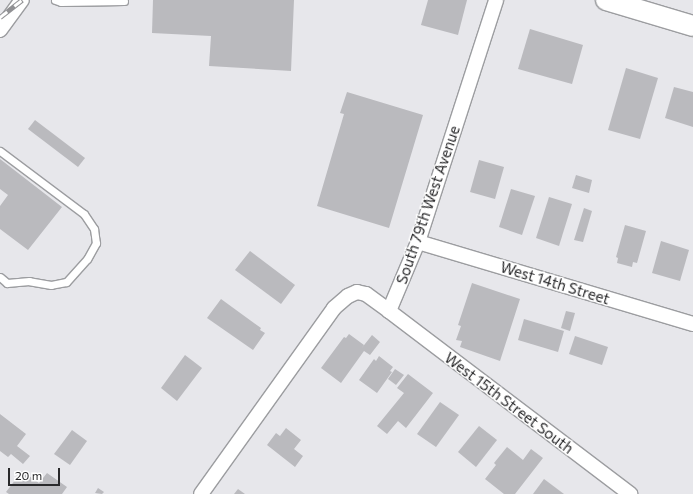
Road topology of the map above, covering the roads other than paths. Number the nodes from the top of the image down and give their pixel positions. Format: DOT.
graph roads {
  1 [pos="22,0"];
  2 [pos="55,0"];
  3 [pos="496,0"];
  4 [pos="606,0"];
  5 [pos="124,1"];
  6 [pos="693,26"];
  7 [pos="0,30"];
  8 [pos="0,152"];
  9 [pos="418,242"];
  10 [pos="0,277"];
  11 [pos="389,311"];
  12 [pos="693,324"];
  13 [pos="201,494"];
  14 [pos="630,494"];
  1 -- 7 [label="street"];
  2 -- 5 [label="lane"];
  3 -- 9 [label="street, South 79th West Avenue"];
  4 -- 6 [label="main road"];
  8 -- 10 [label="lane"];
  9 -- 11 [label="street, South 79th West Avenue"];
  9 -- 12 [label="street, West 14th Street"];
  11 -- 13 [label="street"];
  11 -- 14 [label="street, West 15th Street South"];
}
